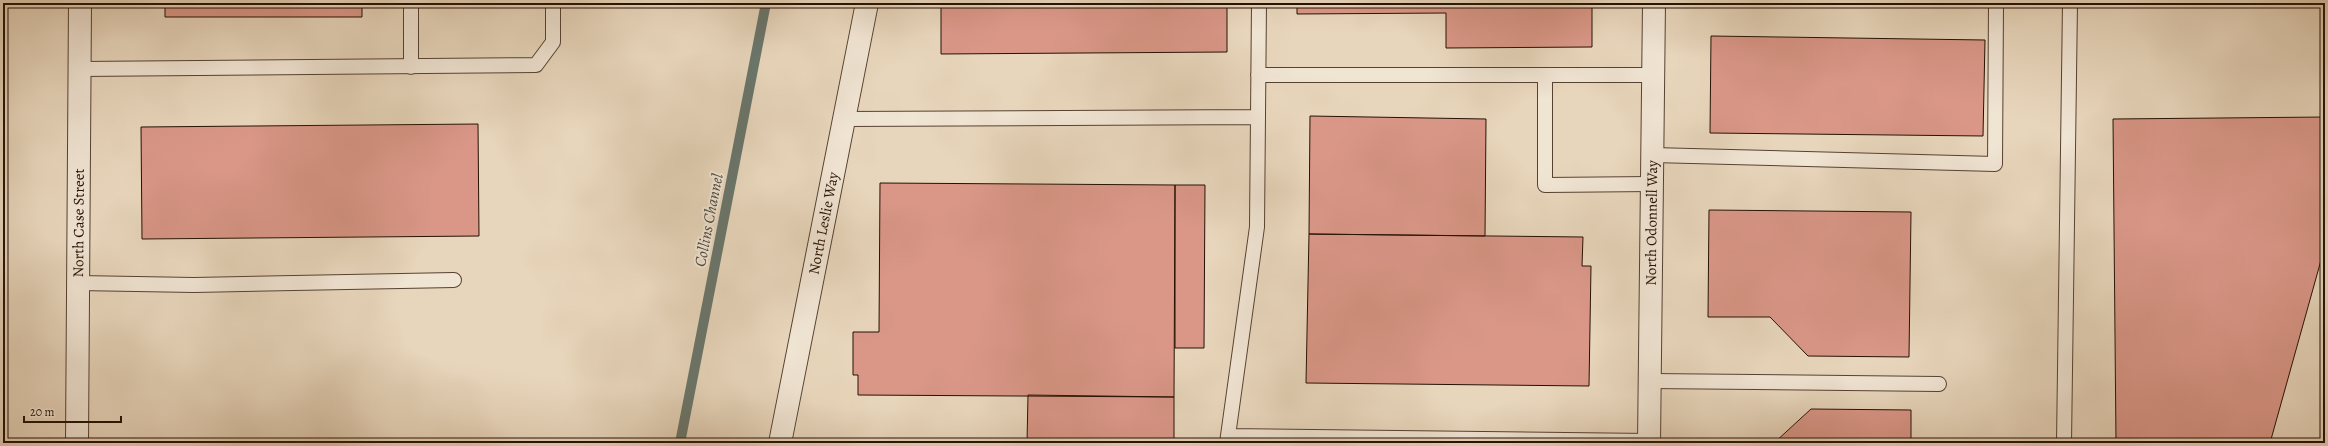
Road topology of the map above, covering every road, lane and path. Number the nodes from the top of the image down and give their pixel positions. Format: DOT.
graph roads {
  1 [pos="80,3"];
  2 [pos="411,3"];
  3 [pos="553,3"];
  4 [pos="867,3"];
  5 [pos="1259,3"];
  6 [pos="1654,3"];
  7 [pos="1996,3"];
  8 [pos="2070,3"];
  9 [pos="411,66"];
  10 [pos="80,69"];
  11 [pos="1258,75"];
  12 [pos="1544,75"];
  13 [pos="1653,75"];
  14 [pos="1258,117"];
  15 [pos="844,119"];
  16 [pos="1652,155"];
  17 [pos="1652,184"];
  18 [pos="454,280"];
  19 [pos="78,283"];
  20 [pos="1650,381"];
  21 [pos="1939,384"];
  22 [pos="1228,439"];
  23 [pos="1543,441"];
  24 [pos="1649,442"];
  25 [pos="77,443"];
  26 [pos="780,443"];
  27 [pos="2064,443"];
  1 -- 10 [label="street, North Case Street"];
  2 -- 9 [label="lane"];
  3 -- 9 [label="lane"];
  4 -- 15 [label="street, North Leslie Way"];
  5 -- 11 [label="lane"];
  6 -- 13 [label="street, North Odonnell Way"];
  7 -- 16 [label="lane"];
  8 -- 27 [label="lane"];
  9 -- 10 [label="lane"];
  10 -- 19 [label="street, North Case Street"];
  11 -- 12 [label="lane"];
  11 -- 14 [label="lane"];
  12 -- 13 [label="lane"];
  12 -- 17 [label="lane"];
  13 -- 16 [label="street, North Odonnell Way"];
  14 -- 15 [label="lane"];
  14 -- 22 [label="lane"];
  15 -- 26 [label="street, North Leslie Way"];
  16 -- 17 [label="street, North Odonnell Way"];
  17 -- 20 [label="street, North Odonnell Way"];
  18 -- 19 [label="lane"];
  19 -- 25 [label="street, North Case Street"];
  20 -- 21 [label="lane"];
  20 -- 24 [label="street, North Odonnell Way"];
  22 -- 23 [label="lane"];
  23 -- 24 [label="lane"];
}
